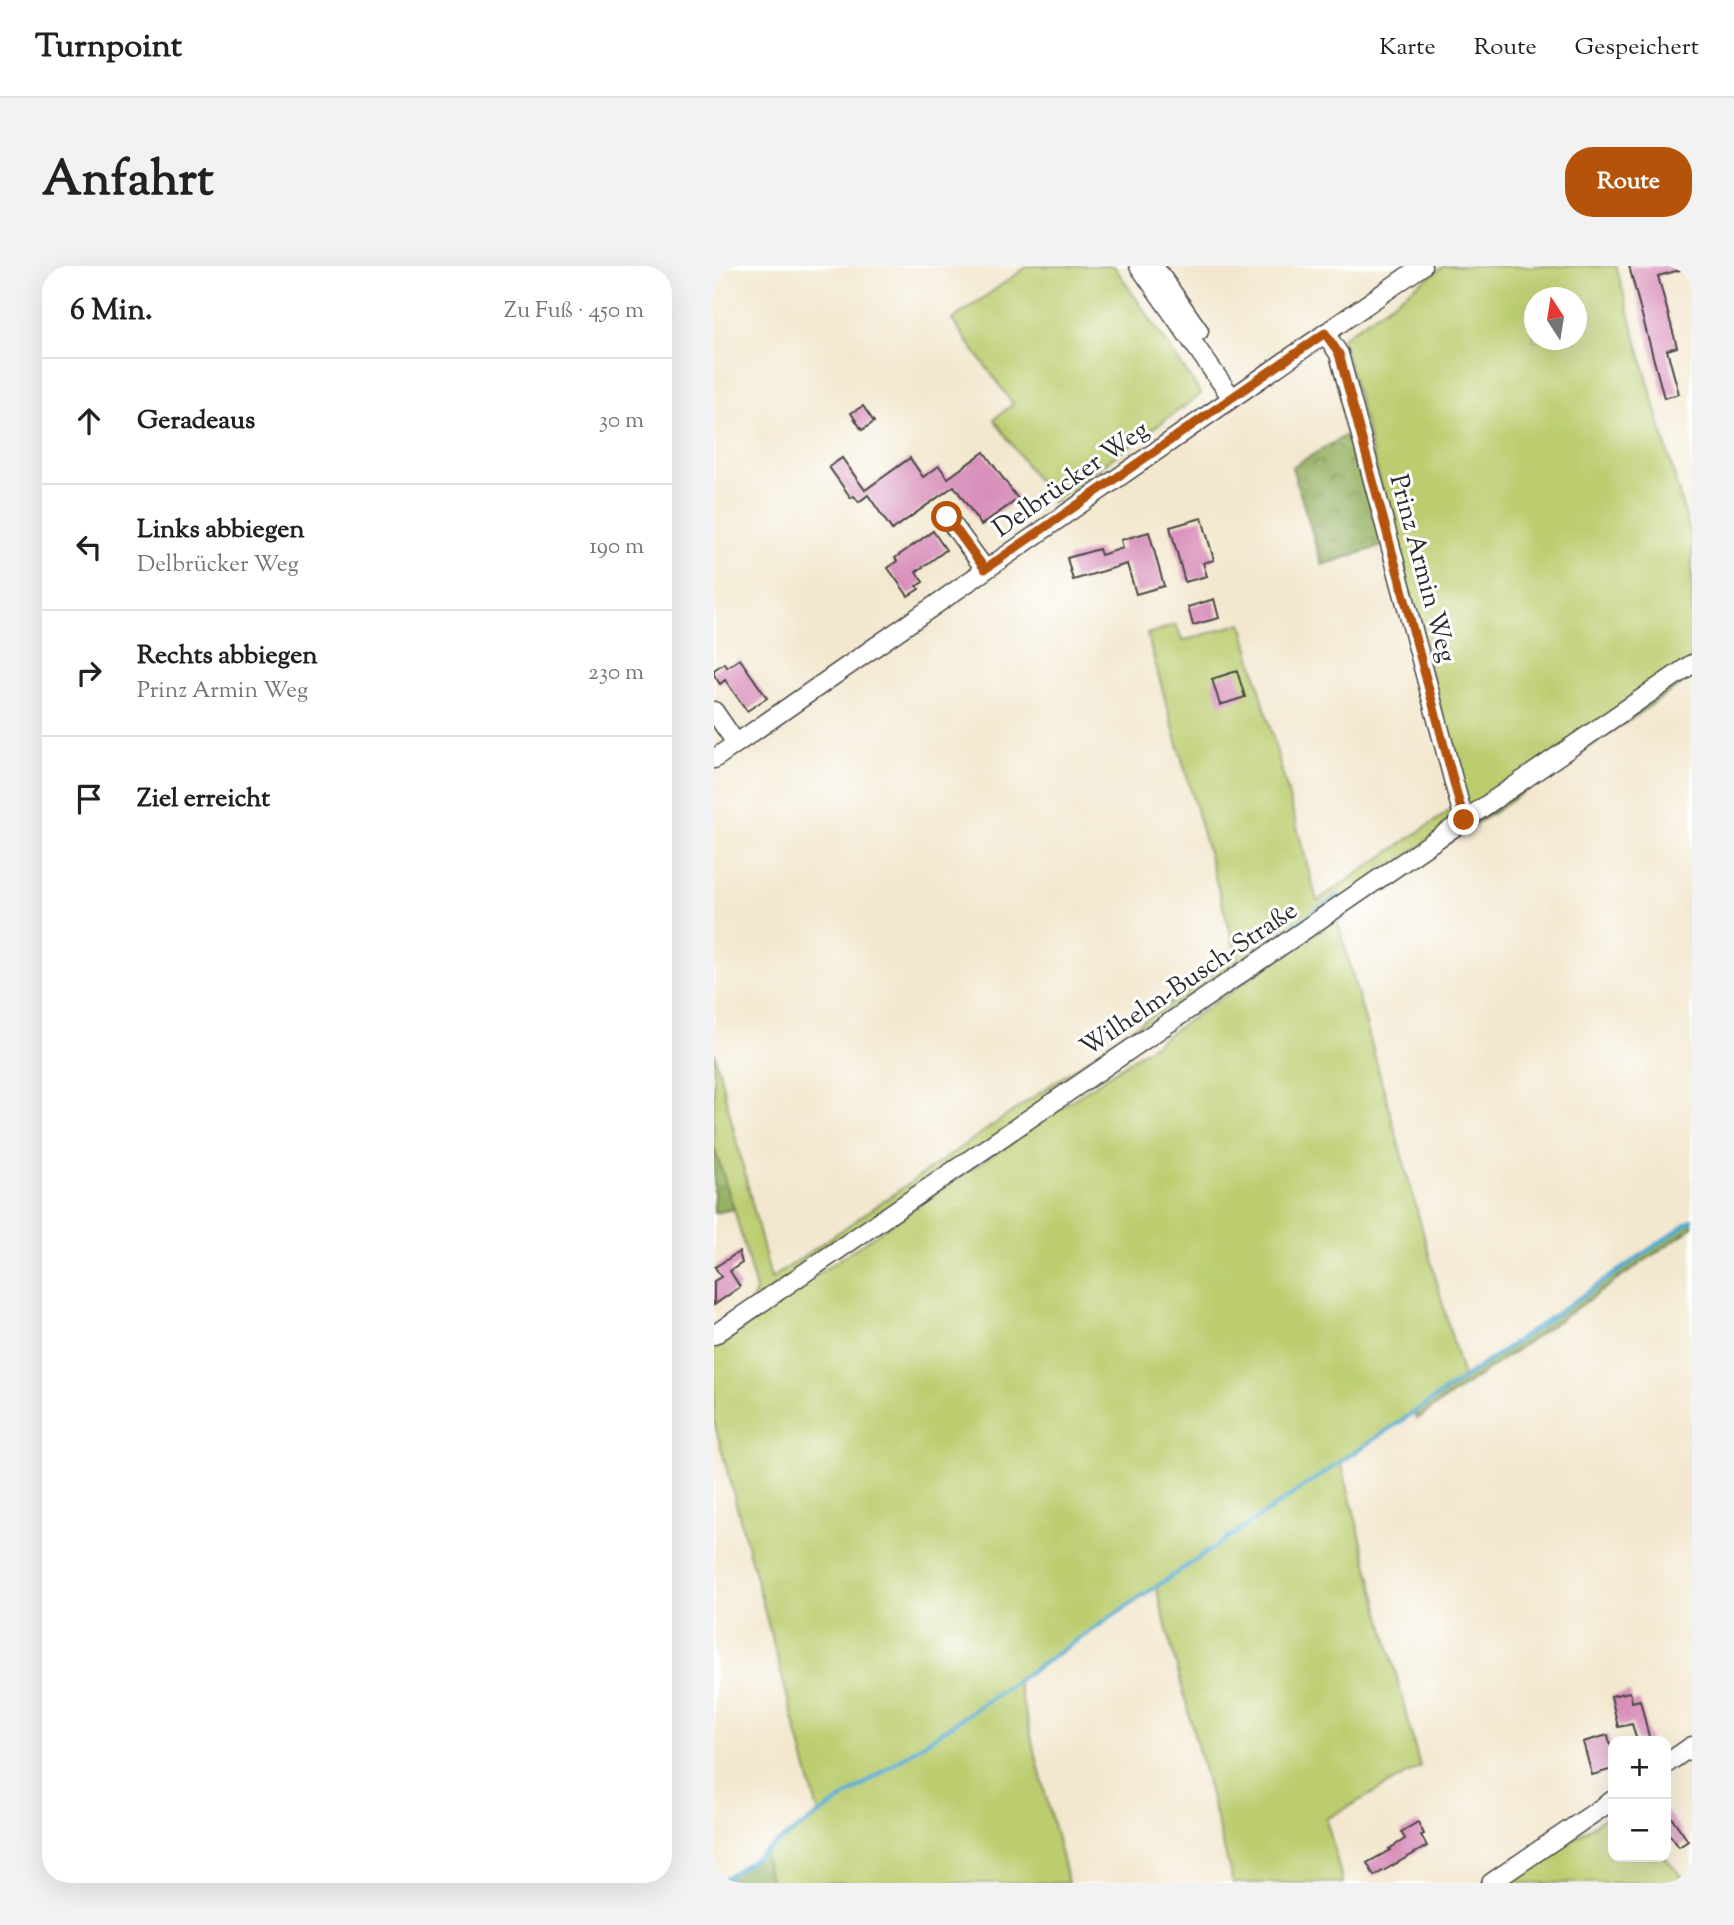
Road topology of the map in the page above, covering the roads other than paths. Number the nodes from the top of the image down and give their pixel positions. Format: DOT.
graph roads {
  1 [pos="1139,266"];
  2 [pos="1154,266"];
  3 [pos="1422,266"];
  4 [pos="1325,333"];
  5 [pos="1236,395"];
  6 [pos="947,517"];
  7 [pos="985,569"];
  8 [pos="1692,664"];
  9 [pos="714,711"];
  10 [pos="736,743"];
  11 [pos="714,759"];
  12 [pos="1464,820"];
  13 [pos="714,1335"];
  14 [pos="1692,1746"];
  15 [pos="1671,1761"];
  16 [pos="1608,1803"];
  17 [pos="1491,1883"];
  1 -- 5 [label="street"];
  2 -- 5 [label="street"];
  3 -- 4 [label="street, Delbrücker Weg"];
  4 -- 5 [label="street, Delbrücker Weg"];
  4 -- 12 [label="street, Prinz Armin Weg"];
  5 -- 7 [label="street, Delbrücker Weg"];
  6 -- 7 [label="street"];
  7 -- 10 [label="street, Delbrücker Weg"];
  8 -- 12 [label="street, Wilhelm-Busch-Straße"];
  9 -- 10 [label="street"];
  10 -- 11 [label="street, Delbrücker Weg"];
  12 -- 13 [label="street, Wilhelm-Busch-Straße"];
  14 -- 15 [label="street"];
  16 -- 17 [label="street"];
}
